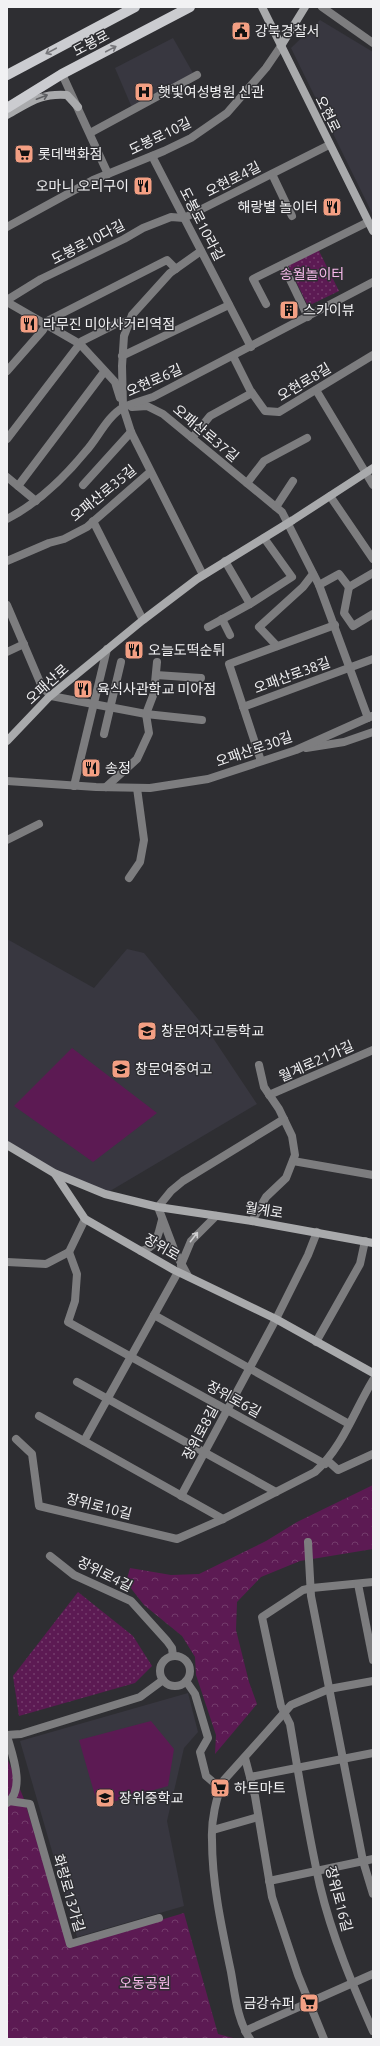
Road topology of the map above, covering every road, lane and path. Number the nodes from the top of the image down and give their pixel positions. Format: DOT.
graph roads {
  1 [pos="135,7"];
  2 [pos="190,7"];
  3 [pos="262,7"];
  4 [pos="305,7"];
  5 [pos="322,7"];
  6 [pos="373,43"];
  7 [pos="281,46"];
  8 [pos="62,74"];
  9 [pos="7,75"];
  10 [pos="198,75"];
  11 [pos="78,107"];
  12 [pos="7,108"];
  13 [pos="7,115"];
  14 [pos="90,133"];
  15 [pos="329,145"];
  16 [pos="152,156"];
  17 [pos="108,174"];
  18 [pos="272,174"];
  19 [pos="292,216"];
  20 [pos="184,218"];
  21 [pos="368,222"];
  22 [pos="7,227"];
  23 [pos="373,231"];
  24 [pos="201,251"];
  25 [pos="283,265"];
  26 [pos="176,269"];
  27 [pos="373,282"];
  28 [pos="7,301"];
  29 [pos="266,304"];
  30 [pos="229,305"];
  31 [pos="308,316"];
  32 [pos="130,321"];
  33 [pos="46,325"];
  34 [pos="80,344"];
  35 [pos="251,347"];
  36 [pos="373,355"];
  37 [pos="122,356"];
  38 [pos="234,356"];
  39 [pos="7,371"];
  40 [pos="104,372"];
  41 [pos="316,390"];
  42 [pos="252,393"];
  43 [pos="123,407"];
  44 [pos="131,432"];
  45 [pos="192,438"];
  46 [pos="306,438"];
  47 [pos="7,439"];
  48 [pos="373,468"];
  49 [pos="150,472"];
  50 [pos="365,472"];
  51 [pos="7,477"];
  52 [pos="293,481"];
  53 [pos="247,483"];
  54 [pos="83,484"];
  55 [pos="373,485"];
  56 [pos="18,486"];
  57 [pos="330,496"];
  58 [pos="36,500"];
  59 [pos="276,507"];
  60 [pos="7,519"];
  61 [pos="93,521"];
  62 [pos="289,523"];
  63 [pos="264,538"];
  64 [pos="373,559"];
  65 [pos="7,561"];
  66 [pos="225,561"];
  67 [pos="373,573"];
  68 [pos="313,574"];
  69 [pos="202,575"];
  70 [pos="319,584"];
  71 [pos="349,587"];
  72 [pos="250,604"];
  73 [pos="8,609"];
  74 [pos="373,614"];
  75 [pos="222,619"];
  76 [pos="143,620"];
  77 [pos="335,625"];
  78 [pos="208,627"];
  79 [pos="230,635"];
  80 [pos="24,644"];
  81 [pos="277,646"];
  82 [pos="107,650"];
  83 [pos="7,652"];
  84 [pos="373,659"];
  85 [pos="121,662"];
  86 [pos="157,662"];
  87 [pos="350,668"];
  88 [pos="156,675"];
  89 [pos="202,678"];
  90 [pos="51,696"];
  91 [pos="94,703"];
  92 [pos="111,706"];
  93 [pos="243,707"];
  94 [pos="146,714"];
  95 [pos="371,717"];
  96 [pos="202,720"];
  97 [pos="373,732"];
  98 [pos="104,734"];
  99 [pos="7,741"];
  100 [pos="296,750"];
  101 [pos="262,761"];
  102 [pos="7,781"];
  103 [pos="74,786"];
  104 [pos="106,787"];
  105 [pos="137,788"];
  106 [pos="39,824"];
  107 [pos="7,840"];
  108 [pos="129,878"];
  109 [pos="373,1050"];
  110 [pos="259,1065"];
  111 [pos="270,1095"];
  112 [pos="284,1119"];
  113 [pos="7,1145"];
  114 [pos="293,1161"];
  115 [pos="373,1169"];
  116 [pos="54,1174"];
  117 [pos="369,1174"];
  118 [pos="158,1207"];
  119 [pos="216,1216"];
  120 [pos="85,1219"];
  121 [pos="162,1220"];
  122 [pos="252,1221"];
  123 [pos="317,1232"];
  124 [pos="369,1242"];
  125 [pos="141,1251"];
  126 [pos="69,1252"];
  127 [pos="7,1262"];
  128 [pos="180,1268"];
  129 [pos="154,1315"];
  130 [pos="276,1319"];
  131 [pos="316,1342"];
  132 [pos="130,1358"];
  133 [pos="249,1369"];
  134 [pos="373,1373"];
  135 [pos="373,1380"];
  136 [pos="77,1382"];
  137 [pos="108,1398"];
  138 [pos="227,1410"];
  139 [pos="39,1416"];
  140 [pos="349,1424"];
  141 [pos="16,1439"];
  142 [pos="84,1441"];
  143 [pos="204,1453"];
  144 [pos="373,1454"];
  145 [pos="326,1462"];
  146 [pos="276,1492"];
  147 [pos="181,1496"];
  148 [pos="223,1519"];
  149 [pos="308,1542"];
  150 [pos="50,1556"];
  151 [pos="373,1582"];
  152 [pos="358,1584"];
  153 [pos="312,1588"];
  154 [pos="173,1656"];
  155 [pos="373,1660"];
  156 [pos="163,1680"];
  157 [pos="186,1681"];
  158 [pos="373,1681"];
  159 [pos="329,1689"];
  160 [pos="285,1713"];
  161 [pos="7,1736"];
  162 [pos="373,1753"];
  163 [pos="245,1758"];
  164 [pos="343,1759"];
  165 [pos="298,1768"];
  166 [pos="250,1777"];
  167 [pos="220,1788"];
  168 [pos="8,1802"];
  169 [pos="258,1817"];
  170 [pos="213,1830"];
  171 [pos="373,1859"];
  172 [pos="363,1861"];
  173 [pos="318,1872"];
  174 [pos="269,1881"];
  175 [pos="373,1894"];
  176 [pos="159,1918"];
  177 [pos="373,1974"];
  178 [pos="352,1984"];
  179 [pos="309,2003"];
  180 [pos="373,2031"];
  181 [pos="245,2032"];
  182 [pos="250,2039"];
  183 [pos="324,2039"];
  1 -- 9 [label="main road, 도봉로, one-way"];
  8 -- 2 [label="main road, 도봉로, one-way"];
  3 -- 7 [label="street, 오현로"];
  4 -- 7 [label="street, 도봉로10길"];
  5 -- 6 [label="street"];
  7 -- 15 [label="street, 오현로"];
  7 -- 16 [label="street, 도봉로10길"];
  8 -- 11 [label="street"];
  8 -- 12 [label="main road, 도봉로"];
  10 -- 14 [label="street"];
  13 -- 11 [label="street, one-way"];
  11 -- 14 [label="street"];
  14 -- 17 [label="street"];
  15 -- 18 [label="street, 오현로4길"];
  15 -- 21 [label="street, 오현로"];
  16 -- 17 [label="street, 도봉로10길"];
  16 -- 20 [label="street, 도봉로10라길"];
  17 -- 22 [label="street, 도봉로10길"];
  18 -- 19 [label="street, 오현로4길"];
  18 -- 20 [label="street, 오현로4길"];
  20 -- 24 [label="street, 도봉로10라길"];
  20 -- 28 [label="street, 도봉로10다길"];
  21 -- 23 [label="street, 오현로"];
  21 -- 25 [label="street"];
  24 -- 26 [label="street, 오패산로35길"];
  24 -- 30 [label="street, 도봉로10라길"];
  25 -- 29 [label="street"];
  25 -- 31 [label="street"];
  26 -- 32 [label="street, 오패산로35길"];
  26 -- 33 [label="street"];
  27 -- 31 [label="street, 오현로6길"];
  28 -- 33 [label="street, 도봉로10다길"];
  30 -- 35 [label="street, 도봉로10라길"];
  30 -- 37 [label="street"];
  31 -- 35 [label="street, 오현로6길"];
  32 -- 34 [label="street"];
  32 -- 37 [label="street, 오패산로35길"];
  33 -- 34 [label="street, 도봉로10다길"];
  33 -- 39 [label="street"];
  34 -- 40 [label="street, 도봉로10다길"];
  34 -- 47 [label="street"];
  35 -- 38 [label="street, 오현로6길"];
  36 -- 41 [label="street, 오현로8길"];
  37 -- 43 [label="street, 오패산로35길"];
  38 -- 42 [label="street, 오현로8길"];
  38 -- 43 [label="street, 오현로6길"];
  40 -- 43 [label="street, 도봉로10다길"];
  40 -- 56 [label="street"];
  41 -- 42 [label="street, 오현로8길"];
  41 -- 50 [label="street"];
  42 -- 45 [label="street"];
  43 -- 44 [label="street, 오패산로35길"];
  43 -- 45 [label="street, 오패산로37길"];
  43 -- 58 [label="street, 오현로6길"];
  44 -- 49 [label="street, 오패산로35길"];
  44 -- 54 [label="street"];
  45 -- 53 [label="street, 오패산로37길"];
  46 -- 53 [label="street"];
  48 -- 50 [label="street, 오패산로"];
  49 -- 61 [label="street, 오패산로35길"];
  49 -- 69 [label="street, 오패산로35길"];
  50 -- 55 [label="street"];
  50 -- 57 [label="street, 오패산로"];
  51 -- 56 [label="street"];
  52 -- 59 [label="street"];
  53 -- 59 [label="street, 오패산로37길"];
  56 -- 58 [label="street"];
  57 -- 62 [label="street, 오패산로"];
  57 -- 64 [label="street"];
  58 -- 60 [label="street, 오현로6길"];
  59 -- 62 [label="street, 오패산로37길"];
  61 -- 65 [label="street, 오패산로35길"];
  61 -- 76 [label="street"];
  62 -- 63 [label="street, 오패산로"];
  62 -- 68 [label="street, 오패산로38길"];
  63 -- 66 [label="street, 오패산로"];
  63 -- 72 [label="street"];
  66 -- 69 [label="street, 오패산로"];
  66 -- 72 [label="street"];
  67 -- 71 [label="street"];
  68 -- 70 [label="street, 오패산로38길"];
  68 -- 81 [label="street"];
  69 -- 76 [label="street, 오패산로"];
  70 -- 71 [label="street"];
  70 -- 77 [label="street, 오패산로38길"];
  71 -- 74 [label="street"];
  72 -- 75 [label="street"];
  73 -- 80 [label="street"];
  75 -- 78 [label="street"];
  75 -- 79 [label="street"];
  76 -- 82 [label="street, 오패산로"];
  77 -- 81 [label="street, 오패산로38길"];
  77 -- 87 [label="street, 오패산로38길"];
  80 -- 83 [label="street"];
  80 -- 90 [label="street"];
  81 -- 93 [label="street, 오패산로38길"];
  82 -- 90 [label="street, 오패산로"];
  82 -- 91 [label="street"];
  84 -- 87 [label="street, 오패산로38길"];
  85 -- 92 [label="street"];
  86 -- 88 [label="street"];
  87 -- 93 [label="street, 오패산로38길"];
  87 -- 95 [label="street, 오패산로38길"];
  88 -- 89 [label="street"];
  88 -- 94 [label="street"];
  90 -- 91 [label="street"];
  90 -- 99 [label="street, 오패산로"];
  91 -- 92 [label="street"];
  91 -- 103 [label="street"];
  92 -- 94 [label="street"];
  92 -- 98 [label="street"];
  93 -- 101 [label="street, 오패산로38길"];
  94 -- 96 [label="street"];
  94 -- 104 [label="street"];
  95 -- 100 [label="street, 오패산로30길"];
  97 -- 100 [label="street"];
  100 -- 101 [label="street, 오패산로30길"];
  101 -- 105 [label="street, 오패산로30길"];
  102 -- 103 [label="street, 오패산로30길"];
  103 -- 104 [label="street, 오패산로30길"];
  104 -- 105 [label="street, 오패산로30길"];
  105 -- 108 [label="street"];
  106 -- 107 [label="street"];
  109 -- 111 [label="street, 월계로21가길"];
  110 -- 111 [label="street, 월계로21가길"];
  111 -- 112 [label="street, 월계로21가길"];
  112 -- 114 [label="street, 월계로21가길"];
  112 -- 118 [label="street"];
  113 -- 116 [label="street, 월계로"];
  114 -- 117 [label="street"];
  114 -- 122 [label="street, 월계로21가길"];
  115 -- 117 [label="street"];
  116 -- 118 [label="street, 월계로"];
  116 -- 120 [label="street, 장위로"];
  118 -- 119 [label="street, 월계로"];
  118 -- 121 [label="street"];
  119 -- 122 [label="street, 월계로"];
  128 -- 119 [label="street, one-way"];
  120 -- 125 [label="street, 장위로"];
  120 -- 126 [label="street"];
  121 -- 125 [label="street"];
  121 -- 128 [label="street"];
  122 -- 123 [label="street, 월계로"];
  123 -- 124 [label="street, 월계로"];
  123 -- 130 [label="street"];
  124 -- 131 [label="street, 월계로"];
  125 -- 128 [label="street, 장위로"];
  126 -- 127 [label="street"];
  126 -- 132 [label="street, 장위로6길"];
  128 -- 129 [label="street"];
  128 -- 130 [label="street, 장위로"];
  129 -- 132 [label="street"];
  129 -- 133 [label="street"];
  130 -- 131 [label="street, 장위로"];
  130 -- 133 [label="street, 장위로8길"];
  131 -- 134 [label="street, 장위로"];
  132 -- 137 [label="street"];
  132 -- 138 [label="street, 장위로6길"];
  133 -- 138 [label="street, 장위로8길"];
  133 -- 140 [label="street"];
  135 -- 140 [label="street, 장위로10길"];
  136 -- 137 [label="street"];
  137 -- 142 [label="street"];
  137 -- 143 [label="street"];
  138 -- 143 [label="street, 장위로8길"];
  138 -- 145 [label="street, 장위로6길"];
  139 -- 142 [label="street"];
  140 -- 145 [label="street, 장위로10길"];
  141 -- 148 [label="street, 장위로10길"];
  142 -- 147 [label="street"];
  143 -- 146 [label="street"];
  143 -- 147 [label="street, 장위로8길"];
  144 -- 145 [label="street"];
  145 -- 146 [label="street, 장위로10길"];
  146 -- 148 [label="street, 장위로10길"];
  147 -- 148 [label="street"];
  149 -- 153 [label="street"];
  150 -- 154 [label="street, 장위로4길"];
  151 -- 152 [label="street, 장위로16길"];
  152 -- 153 [label="street, 장위로16길"];
  152 -- 155 [label="street"];
  153 -- 159 [label="street"];
  153 -- 160 [label="street, 장위로16길"];
  154 -- 156 [label="street"];
  154 -- 157 [label="street"];
  156 -- 157 [label="street"];
  156 -- 161 [label="street, 화랑로13가길"];
  157 -- 167 [label="street"];
  158 -- 159 [label="street"];
  159 -- 160 [label="street"];
  159 -- 164 [label="street"];
  160 -- 163 [label="street"];
  160 -- 165 [label="street, 장위로16길"];
  161 -- 168 [label="street, 화랑로13가길"];
  162 -- 164 [label="street"];
  163 -- 166 [label="street"];
  163 -- 167 [label="street"];
  164 -- 165 [label="street"];
  164 -- 172 [label="street"];
  165 -- 166 [label="street"];
  165 -- 173 [label="street, 장위로16길"];
  166 -- 169 [label="street"];
  167 -- 170 [label="street"];
  168 -- 176 [label="street, 화랑로13가길"];
  169 -- 170 [label="street"];
  169 -- 174 [label="street"];
  170 -- 181 [label="street"];
  171 -- 172 [label="street"];
  172 -- 173 [label="street"];
  172 -- 175 [label="street"];
  173 -- 174 [label="street"];
  173 -- 178 [label="street, 장위로16길"];
  174 -- 179 [label="street"];
  177 -- 178 [label="street"];
  178 -- 179 [label="street"];
  178 -- 180 [label="street, 장위로16길"];
  179 -- 181 [label="street"];
  179 -- 183 [label="street"];
  181 -- 182 [label="street"];
}
